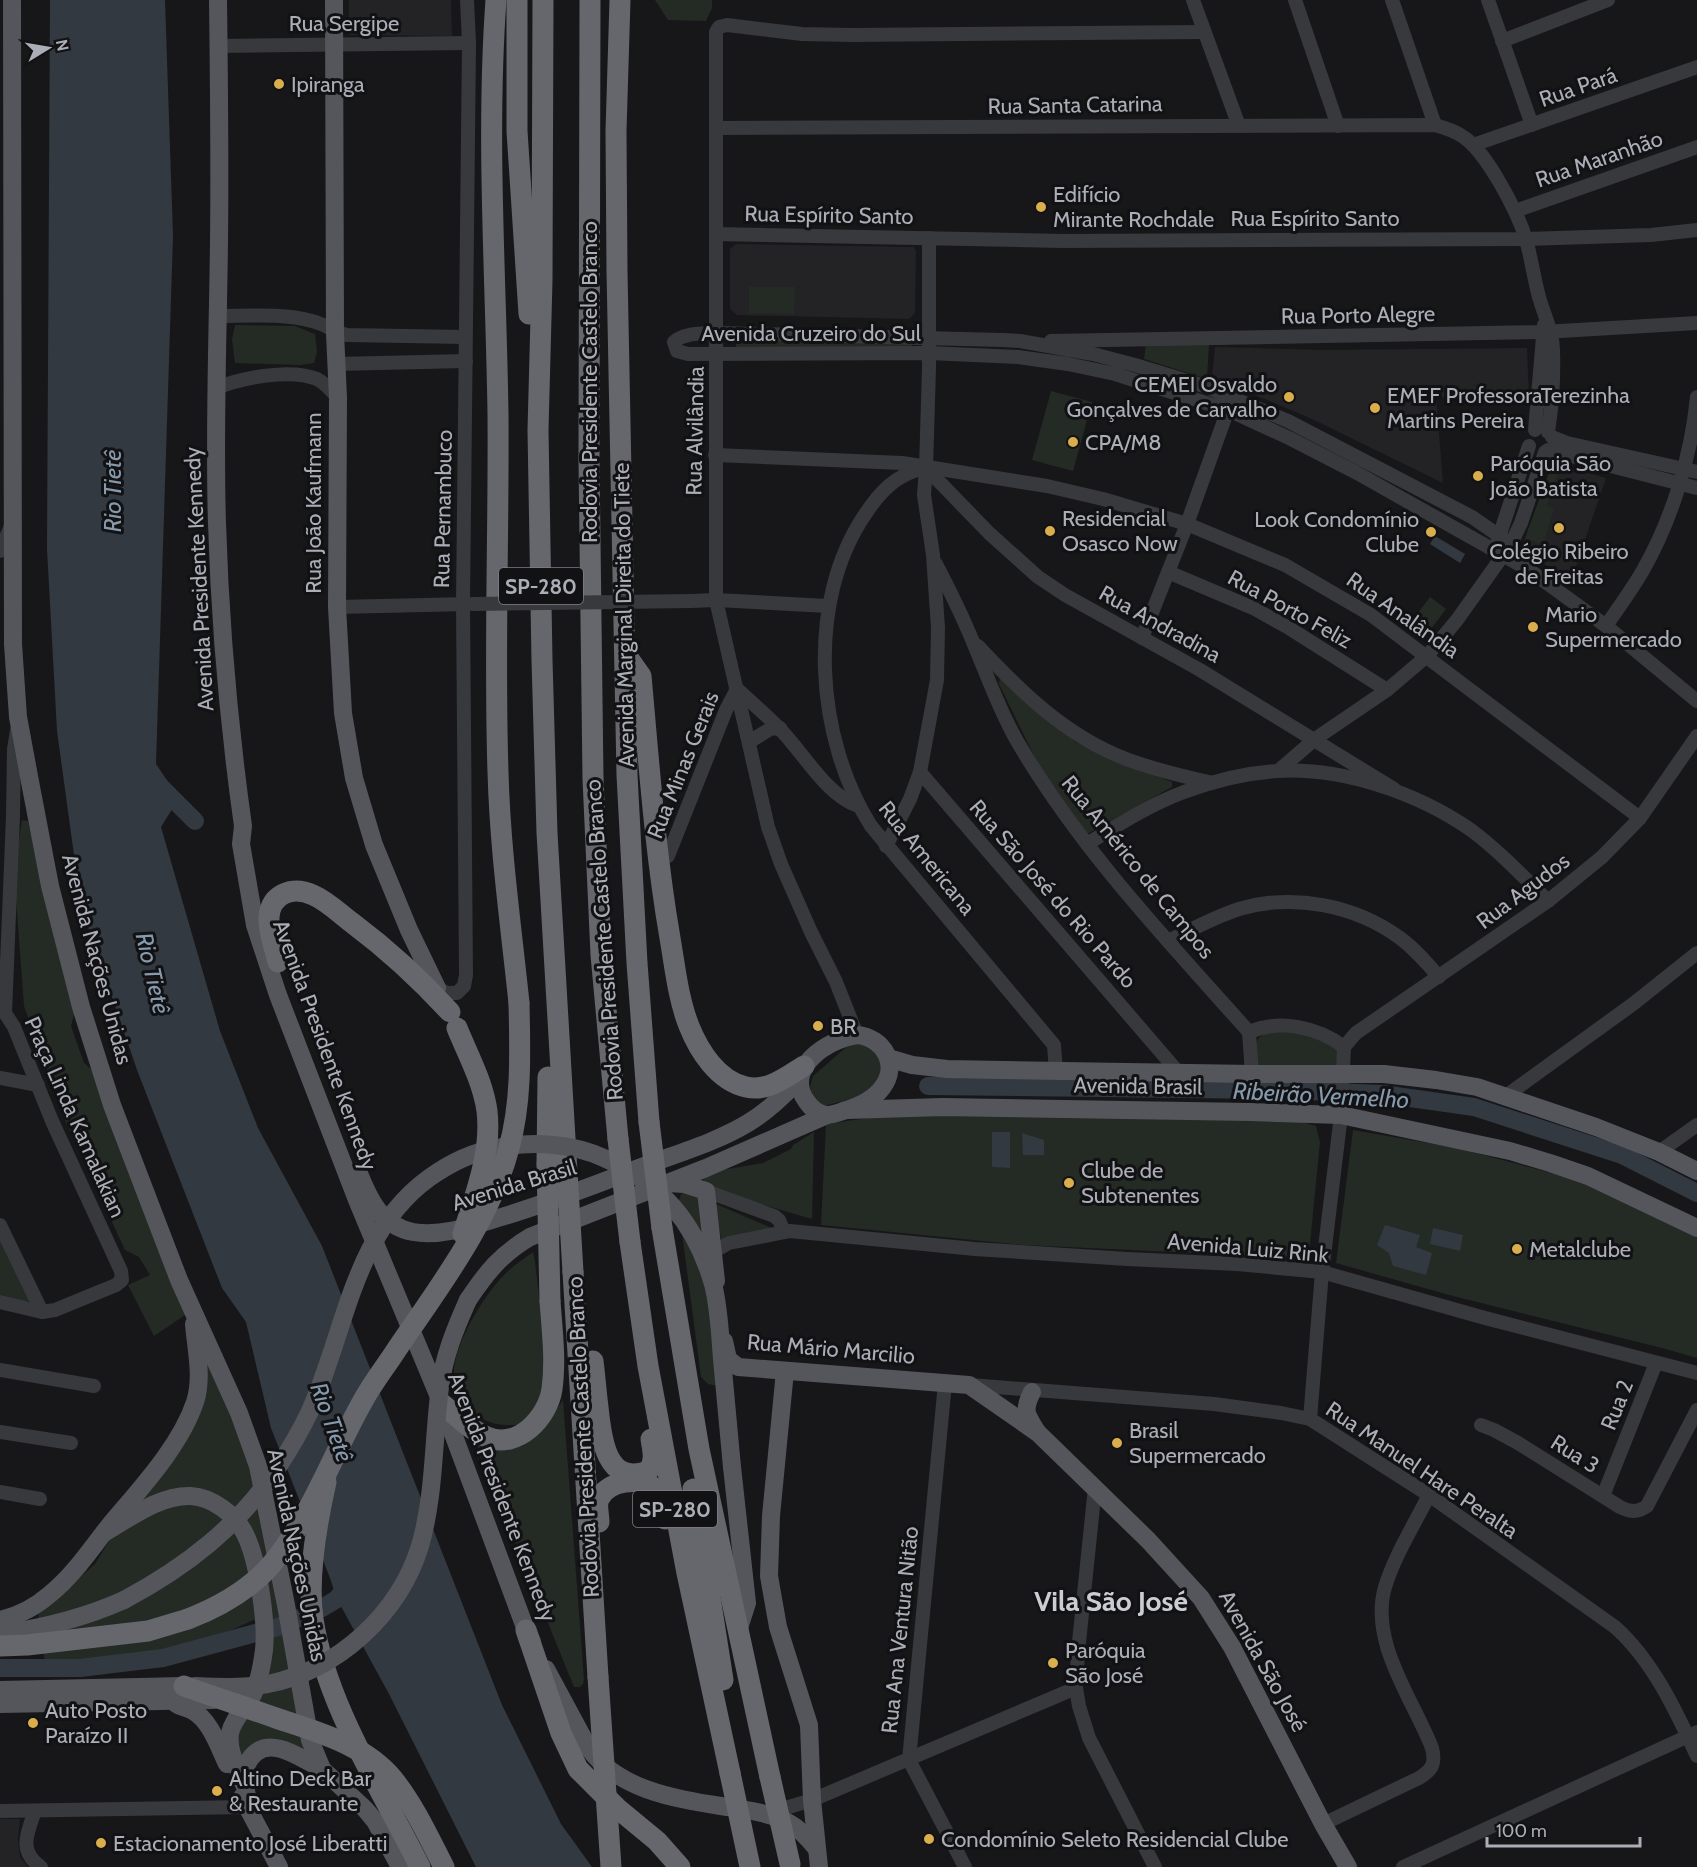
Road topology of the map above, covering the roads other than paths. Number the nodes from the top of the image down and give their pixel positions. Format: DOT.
graph roads {
  1 [pos="12,0"];
  2 [pos="218,0"];
  3 [pos="334,0"];
  4 [pos="467,0"];
  5 [pos="496,0"];
  6 [pos="517,0"];
  7 [pos="543,0"];
  8 [pos="590,0"];
  9 [pos="620,0"];
  10 [pos="1193,0"];
  11 [pos="1295,0"];
  12 [pos="1392,0"];
  13 [pos="1488,0"];
  14 [pos="1608,0"];
  15 [pos="1204,32"];
  16 [pos="1502,41"];
  17 [pos="469,43"];
  18 [pos="334,44"];
  19 [pos="219,46"];
  20 [pos="1697,67"];
  21 [pos="1436,125"];
  22 [pos="1533,125"];
  23 [pos="1239,126"];
  24 [pos="1338,126"];
  25 [pos="716,128"];
  26 [pos="1473,145"];
  27 [pos="1697,147"];
  28 [pos="1515,211"];
  29 [pos="1697,230"];
  30 [pos="716,234"];
  31 [pos="929,238"];
  32 [pos="1526,238"];
  33 [pos="6,251"];
  34 [pos="217,316"];
  35 [pos="1697,323"];
  36 [pos="1547,332"];
  37 [pos="335,333"];
  38 [pos="718,333"];
  39 [pos="465,337"];
  40 [pos="929,337"];
  41 [pos="1020,342"];
  42 [pos="6,344"];
  43 [pos="929,353"];
  44 [pos="718,354"];
  45 [pos="466,361"];
  46 [pos="336,364"];
  47 [pos="216,388"];
  48 [pos="1697,397"];
  49 [pos="338,398"];
  50 [pos="1230,404"];
  51 [pos="538,430"];
  52 [pos="1546,441"];
  53 [pos="715,455"];
  54 [pos="863,463"];
  55 [pos="926,468"];
  56 [pos="1690,470"];
  57 [pos="1679,484"];
  58 [pos="1697,488"];
  59 [pos="878,496"];
  60 [pos="12,522"];
  61 [pos="1187,524"];
  62 [pos="1499,536"];
  63 [pos="1503,550"];
  64 [pos="0,551"];
  65 [pos="933,555"];
  66 [pos="1168,572"];
  67 [pos="716,600"];
  68 [pos="468,604"];
  69 [pos="828,606"];
  70 [pos="337,607"];
  71 [pos="1606,626"];
  72 [pos="972,638"];
  73 [pos="1142,638"];
  74 [pos="626,655"];
  75 [pos="1427,656"];
  76 [pos="737,689"];
  77 [pos="1387,690"];
  78 [pos="1697,701"];
  79 [pos="18,717"];
  80 [pos="780,728"];
  81 [pos="1697,736"];
  82 [pos="1315,740"];
  83 [pos="749,742"];
  84 [pos="1278,771"];
  85 [pos="920,772"];
  86 [pos="1211,783"];
  87 [pos="1394,789"];
  88 [pos="858,806"];
  89 [pos="1640,818"];
  90 [pos="243,826"];
  91 [pos="1088,844"];
  92 [pos="886,846"];
  93 [pos="668,856"];
  94 [pos="1548,901"];
  95 [pos="5,914"];
  96 [pos="553,934"];
  97 [pos="1168,942"];
  98 [pos="1697,953"];
  99 [pos="278,962"];
  100 [pos="1438,977"];
  101 [pos="437,988"];
  102 [pos="3,1011"];
  103 [pos="453,1020"];
  104 [pos="1249,1032"];
  105 [pos="857,1035"];
  106 [pos="1154,1044"];
  107 [pos="1344,1047"];
  108 [pos="888,1058"];
  109 [pos="1056,1072"];
  110 [pos="1149,1072"];
  111 [pos="1178,1072"];
  112 [pos="802,1073"];
  113 [pos="1343,1073"];
  114 [pos="1252,1074"];
  115 [pos="0,1078"];
  116 [pos="38,1085"];
  117 [pos="1506,1096"];
  118 [pos="847,1110"];
  119 [pos="827,1115"];
  120 [pos="1341,1115"];
  121 [pos="1697,1125"];
  122 [pos="1659,1152"];
  123 [pos="1697,1171"];
  124 [pos="668,1182"];
  125 [pos="706,1191"];
  126 [pos="0,1225"];
  127 [pos="1697,1228"];
  128 [pos="784,1233"];
  129 [pos="713,1252"];
  130 [pos="455,1260"];
  131 [pos="1322,1272"];
  132 [pos="573,1274"];
  133 [pos="0,1302"];
  134 [pos="191,1305"];
  135 [pos="42,1312"];
  136 [pos="679,1339"];
  137 [pos="1656,1363"];
  138 [pos="648,1366"];
  139 [pos="0,1370"];
  140 [pos="785,1371"];
  141 [pos="1697,1373"];
  142 [pos="945,1383"];
  143 [pos="969,1385"];
  144 [pos="94,1386"];
  145 [pos="1032,1392"];
  146 [pos="442,1404"];
  147 [pos="1697,1410"];
  148 [pos="1310,1419"];
  149 [pos="1481,1425"];
  150 [pos="0,1431"];
  151 [pos="1038,1434"];
  152 [pos="71,1443"];
  153 [pos="328,1473"];
  154 [pos="1095,1487"];
  155 [pos="0,1492"];
  156 [pos="1429,1495"];
  157 [pos="1603,1496"];
  158 [pos="40,1499"];
  159 [pos="104,1533"];
  160 [pos="591,1569"];
  161 [pos="687,1573"];
  162 [pos="0,1620"];
  163 [pos="525,1630"];
  164 [pos="738,1631"];
  165 [pos="0,1634"];
  166 [pos="0,1646"];
  167 [pos="1076,1688"];
  168 [pos="0,1690"];
  169 [pos="178,1693"];
  170 [pos="252,1697"];
  171 [pos="0,1704"];
  172 [pos="1692,1734"];
  173 [pos="722,1740"];
  174 [pos="1697,1756"];
  175 [pos="909,1760"];
  176 [pos="322,1769"];
  177 [pos="241,1780"];
  178 [pos="812,1800"];
  179 [pos="247,1807"];
  180 [pos="0,1811"];
  181 [pos="35,1811"];
  182 [pos="766,1814"];
  183 [pos="1323,1824"];
  184 [pos="816,1848"];
  185 [pos="790,1865"];
  186 [pos="41,1867"];
  187 [pos="279,1867"];
  188 [pos="400,1867"];
  189 [pos="420,1867"];
  190 [pos="444,1867"];
  191 [pos="611,1867"];
  192 [pos="680,1867"];
  193 [pos="750,1867"];
  194 [pos="819,1867"];
  195 [pos="965,1867"];
  196 [pos="1155,1867"];
  197 [pos="1348,1867"];
  198 [pos="1403,1867"];
  1 -- 33 [label="main road, Avenida Nações Unidas"];
  2 -- 19 [label="main road, Avenida Presidente Kennedy"];
  3 -- 18 [label="main road, Rua João Kaufmann"];
  4 -- 17 [label="street, Rua Pernambuco"];
  5 -- 130 [label="highway, bridge"];
  6 -- 51 [label="highway"];
  7 -- 51 [label="highway, Rodovia Presidente Castelo Branco / SP-280"];
  8 -- 138 [label="highway, Rodovia Presidente Castelo Branco / SP-280, bridge"];
  9 -- 74 [label="highway, Avenida Marginal Direita do Tiete"];
  10 -- 15 [label="street"];
  11 -- 24 [label="street"];
  12 -- 21 [label="street"];
  13 -- 16 [label="street"];
  14 -- 16 [label="street"];
  15 -- 23 [label="street"];
  15 -- 25 [label="street, Rua Alvilândia"];
  16 -- 22 [label="street"];
  17 -- 18 [label="street, Rua Sergipe"];
  17 -- 39 [label="street, Rua Pernambuco"];
  18 -- 19 [label="street, Rua Sergipe"];
  18 -- 37 [label="main road, Rua João Kaufmann"];
  19 -- 34 [label="main road, Avenida Presidente Kennedy"];
  20 -- 22 [label="street, Rua Pará"];
  21 -- 24 [label="street, Rua Santa Catarina"];
  21 -- 26 [label="street"];
  22 -- 26 [label="street, Rua Pará"];
  23 -- 24 [label="street, Rua Santa Catarina"];
  23 -- 25 [label="street, Rua Santa Catarina"];
  25 -- 30 [label="street, Rua Alvilândia"];
  26 -- 28 [label="street"];
  27 -- 28 [label="street, Rua Maranhão"];
  28 -- 32 [label="street"];
  29 -- 32 [label="street, Rua Espírito Santo"];
  30 -- 31 [label="street, Rua Espírito Santo"];
  30 -- 38 [label="street, Rua Alvilândia"];
  31 -- 32 [label="street, Rua Espírito Santo"];
  31 -- 40 [label="street"];
  32 -- 36 [label="street"];
  33 -- 42 [label="main road, Avenida Nações Unidas"];
  34 -- 37 [label="street"];
  34 -- 47 [label="main road, Avenida Presidente Kennedy"];
  35 -- 36 [label="street, Rua Porto Alegre"];
  36 -- 41 [label="street, Rua Porto Alegre"];
  36 -- 52 [label="street"];
  37 -- 39 [label="street"];
  37 -- 46 [label="main road, Rua João Kaufmann"];
  38 -- 40 [label="street, Avenida Cruzeiro do Sul"];
  38 -- 44 [label="street, Rua Alvilândia"];
  38 -- 44 [label="street, Avenida Cruzeiro do Sul"];
  39 -- 45 [label="street, Rua Pernambuco"];
  40 -- 41 [label="street, Avenida Cruzeiro do Sul"];
  40 -- 43 [label="street"];
  41 -- 50 [label="street, Avenida Cruzeiro do Sul"];
  42 -- 60 [label="main road, Avenida Nações Unidas"];
  43 -- 44 [label="street, Avenida Cruzeiro do Sul"];
  43 -- 50 [label="street, Avenida Cruzeiro do Sul"];
  43 -- 55 [label="street"];
  44 -- 53 [label="street, Rua Alvilândia"];
  45 -- 46 [label="street"];
  45 -- 68 [label="street, Rua Pernambuco"];
  46 -- 49 [label="main road, Rua João Kaufmann"];
  47 -- 49 [label="street"];
  47 -- 90 [label="main road, Avenida Presidente Kennedy"];
  48 -- 56 [label="street"];
  49 -- 70 [label="main road, Rua João Kaufmann"];
  50 -- 61 [label="street"];
  50 -- 62 [label="street"];
  50 -- 63 [label="street"];
  51 -- 96 [label="highway, Rodovia Presidente Castelo Branco / SP-280"];
  52 -- 56 [label="street"];
  52 -- 57 [label="street"];
  52 -- 62 [label="street"];
  52 -- 63 [label="street"];
  53 -- 54 [label="street, Rua Analândia"];
  53 -- 67 [label="street, Rua Alvilândia"];
  54 -- 55 [label="street, Rua Analândia"];
  54 -- 59 [label="street"];
  55 -- 59 [label="street, Rua Americana"];
  55 -- 61 [label="street, Rua Analândia"];
  55 -- 65 [label="street"];
  55 -- 73 [label="street, Rua Andradina"];
  56 -- 57 [label="street"];
  57 -- 58 [label="street"];
  57 -- 71 [label="street"];
  59 -- 69 [label="street, Rua Americana"];
  60 -- 64 [label="street"];
  60 -- 79 [label="main road, Avenida Nações Unidas"];
  61 -- 66 [label="street"];
  61 -- 75 [label="street, Rua Analândia"];
  62 -- 63 [label="street"];
  63 -- 71 [label="street"];
  63 -- 75 [label="street"];
  65 -- 72 [label="street, Rua Américo de Campos"];
  65 -- 85 [label="street"];
  66 -- 73 [label="street"];
  66 -- 77 [label="street, Rua Porto Feliz"];
  67 -- 68 [label="street, bridge"];
  67 -- 69 [label="street"];
  67 -- 76 [label="street, Rua Alvilândia"];
  68 -- 70 [label="street"];
  68 -- 101 [label="street, Rua Pernambuco"];
  69 -- 88 [label="street, Rua Americana"];
  70 -- 101 [label="main road, Rua João Kaufmann"];
  71 -- 78 [label="street"];
  72 -- 86 [label="street"];
  72 -- 91 [label="street, Rua Américo de Campos"];
  73 -- 82 [label="street, Rua Andradina"];
  74 -- 112 [label="highway"];
  74 -- 136 [label="highway, Avenida Marginal Direita do Tiete, bridge"];
  75 -- 77 [label="street"];
  75 -- 89 [label="street, Rua Analândia"];
  76 -- 80 [label="street"];
  76 -- 83 [label="street, Rua Alvilândia"];
  76 -- 93 [label="street, Rua Minas Gerais"];
  77 -- 82 [label="street"];
  79 -- 95 [label="street, Praça Linda Kamalakian"];
  79 -- 134 [label="main road, Avenida Nações Unidas"];
  80 -- 83 [label="street"];
  80 -- 88 [label="street"];
  81 -- 89 [label="street, Rua Agudos"];
  82 -- 84 [label="street"];
  82 -- 87 [label="street, Rua Andradina"];
  83 -- 105 [label="street, Rua Alvilândia"];
  84 -- 86 [label="street"];
  84 -- 87 [label="street"];
  85 -- 92 [label="street"];
  85 -- 106 [label="street, Rua São José do Rio Pardo"];
  86 -- 91 [label="street"];
  87 -- 94 [label="street"];
  88 -- 92 [label="street, Rua Americana"];
  89 -- 94 [label="street, Rua Agudos"];
  90 -- 99 [label="main road, Avenida Brasil"];
  90 -- 146 [label="main road, Avenida Presidente Kennedy"];
  91 -- 97 [label="street, Rua Américo de Campos"];
  92 -- 109 [label="street, Rua Americana"];
  94 -- 100 [label="street, Rua Agudos"];
  95 -- 102 [label="street, Praça Linda Kamalakian"];
  96 -- 132 [label="highway, Rodovia Presidente Castelo Branco / SP-280, bridge"];
  96 -- 146 [label="highway, bridge"];
  97 -- 100 [label="street"];
  97 -- 104 [label="street, Rua Américo de Campos"];
  98 -- 117 [label="street"];
  99 -- 103 [label="highway"];
  99 -- 112 [label="main road, Avenida Brasil"];
  100 -- 107 [label="street, Rua Agudos"];
  101 -- 103 [label="highway"];
  102 -- 116 [label="street, Praça Linda Kamalakian"];
  103 -- 130 [label="highway, bridge"];
  104 -- 107 [label="street"];
  104 -- 114 [label="street"];
  105 -- 108 [label="main road"];
  105 -- 112 [label="main road, Avenida Brasil"];
  106 -- 110 [label="street"];
  106 -- 111 [label="street, Rua São José do Rio Pardo"];
  107 -- 113 [label="street"];
  108 -- 109 [label="main road, Avenida Brasil"];
  108 -- 118 [label="main road, Avenida Brasil"];
  109 -- 110 [label="main road, Avenida Brasil"];
  110 -- 111 [label="main road, Avenida Brasil"];
  111 -- 114 [label="main road, Avenida Brasil"];
  112 -- 119 [label="main road"];
  113 -- 114 [label="main road, Avenida Brasil"];
  113 -- 117 [label="main road, Avenida Brasil"];
  113 -- 120 [label="street"];
  115 -- 116 [label="street"];
  116 -- 135 [label="street, Praça Linda Kamalakian"];
  117 -- 122 [label="main road, Avenida Brasil"];
  118 -- 119 [label="main road, Avenida Brasil"];
  118 -- 120 [label="main road, Avenida Brasil"];
  119 -- 124 [label="main road, Avenida Brasil"];
  120 -- 127 [label="main road, Avenida Brasil"];
  120 -- 131 [label="street"];
  121 -- 122 [label="street"];
  122 -- 123 [label="main road, Avenida Brasil"];
  124 -- 125 [label="main road"];
  124 -- 169 [label="main road, Avenida Brasil, bridge"];
  125 -- 128 [label="street"];
  125 -- 129 [label="main road, Rua Mário Marcilio"];
  126 -- 135 [label="street"];
  128 -- 129 [label="street, Avenida Luiz Rink"];
  128 -- 131 [label="street, Avenida Luiz Rink"];
  129 -- 140 [label="main road, Rua Mário Marcilio"];
  130 -- 153 [label="highway, bridge"];
  131 -- 137 [label="street, Avenida Luiz Rink"];
  131 -- 148 [label="street"];
  132 -- 138 [label="highway"];
  132 -- 160 [label="highway, Rodovia Presidente Castelo Branco / SP-280"];
  133 -- 135 [label="street"];
  134 -- 159 [label="main road"];
  134 -- 176 [label="main road, Avenida Nações Unidas"];
  136 -- 164 [label="highway"];
  136 -- 173 [label="highway"];
  137 -- 141 [label="street, Avenida Luiz Rink"];
  137 -- 157 [label="street, Rua 2"];
  138 -- 161 [label="highway, Rodovia Presidente Castelo Branco / SP-280"];
  139 -- 144 [label="street"];
  140 -- 142 [label="main road, Rua Mário Marcilio"];
  140 -- 178 [label="main road"];
  142 -- 143 [label="main road, Rua Mário Marcilio"];
  142 -- 175 [label="street, Rua Ana Ventura Nitão"];
  143 -- 145 [label="street, Rua Mário Marcilio"];
  143 -- 151 [label="main road, Avenida São José"];
  145 -- 148 [label="street, Rua Manuel Hare Peralta"];
  145 -- 151 [label="main road"];
  146 -- 163 [label="main road, Avenida Presidente Kennedy"];
  147 -- 157 [label="street, Rua 3"];
  148 -- 156 [label="street, Rua Manuel Hare Peralta"];
  149 -- 157 [label="street, Rua 3"];
  150 -- 152 [label="street"];
  151 -- 154 [label="main road, Avenida São José"];
  153 -- 166 [label="highway, bridge"];
  153 -- 189 [label="highway, bridge"];
  154 -- 167 [label="street"];
  154 -- 183 [label="main road, Avenida São José"];
  155 -- 158 [label="street"];
  156 -- 172 [label="street, Rua Manuel Hare Peralta"];
  156 -- 183 [label="street"];
  159 -- 162 [label="main road"];
  159 -- 170 [label="main road"];
  160 -- 161 [label="highway"];
  160 -- 191 [label="highway, Rodovia Presidente Castelo Branco / SP-280, bridge"];
  161 -- 173 [label="highway, Rodovia Presidente Castelo Branco / SP-280"];
  163 -- 182 [label="main road, Avenida Presidente Kennedy"];
  163 -- 192 [label="highway"];
  164 -- 165 [label="main road, bridge"];
  164 -- 185 [label="highway, bridge"];
  167 -- 175 [label="street"];
  167 -- 196 [label="street"];
  168 -- 169 [label="main road"];
  169 -- 170 [label="main road"];
  169 -- 171 [label="main road"];
  169 -- 179 [label="main road"];
  169 -- 190 [label="highway, bridge"];
  170 -- 177 [label="main road"];
  172 -- 174 [label="street, Rua Manuel Hare Peralta"];
  172 -- 198 [label="street"];
  173 -- 193 [label="highway, Rodovia Presidente Castelo Branco / SP-280, bridge"];
  175 -- 178 [label="street"];
  175 -- 195 [label="street, Rua Ana Ventura Nitão"];
  176 -- 177 [label="main road"];
  176 -- 188 [label="main road, Avenida Nações Unidas"];
  177 -- 179 [label="main road"];
  178 -- 182 [label="street"];
  178 -- 184 [label="main road"];
  179 -- 181 [label="street"];
  179 -- 187 [label="main road"];
  180 -- 181 [label="street"];
  181 -- 186 [label="street"];
  182 -- 184 [label="main road, Avenida Presidente Kennedy"];
  183 -- 197 [label="main road, Avenida São José"];
  184 -- 194 [label="main road"];
}
